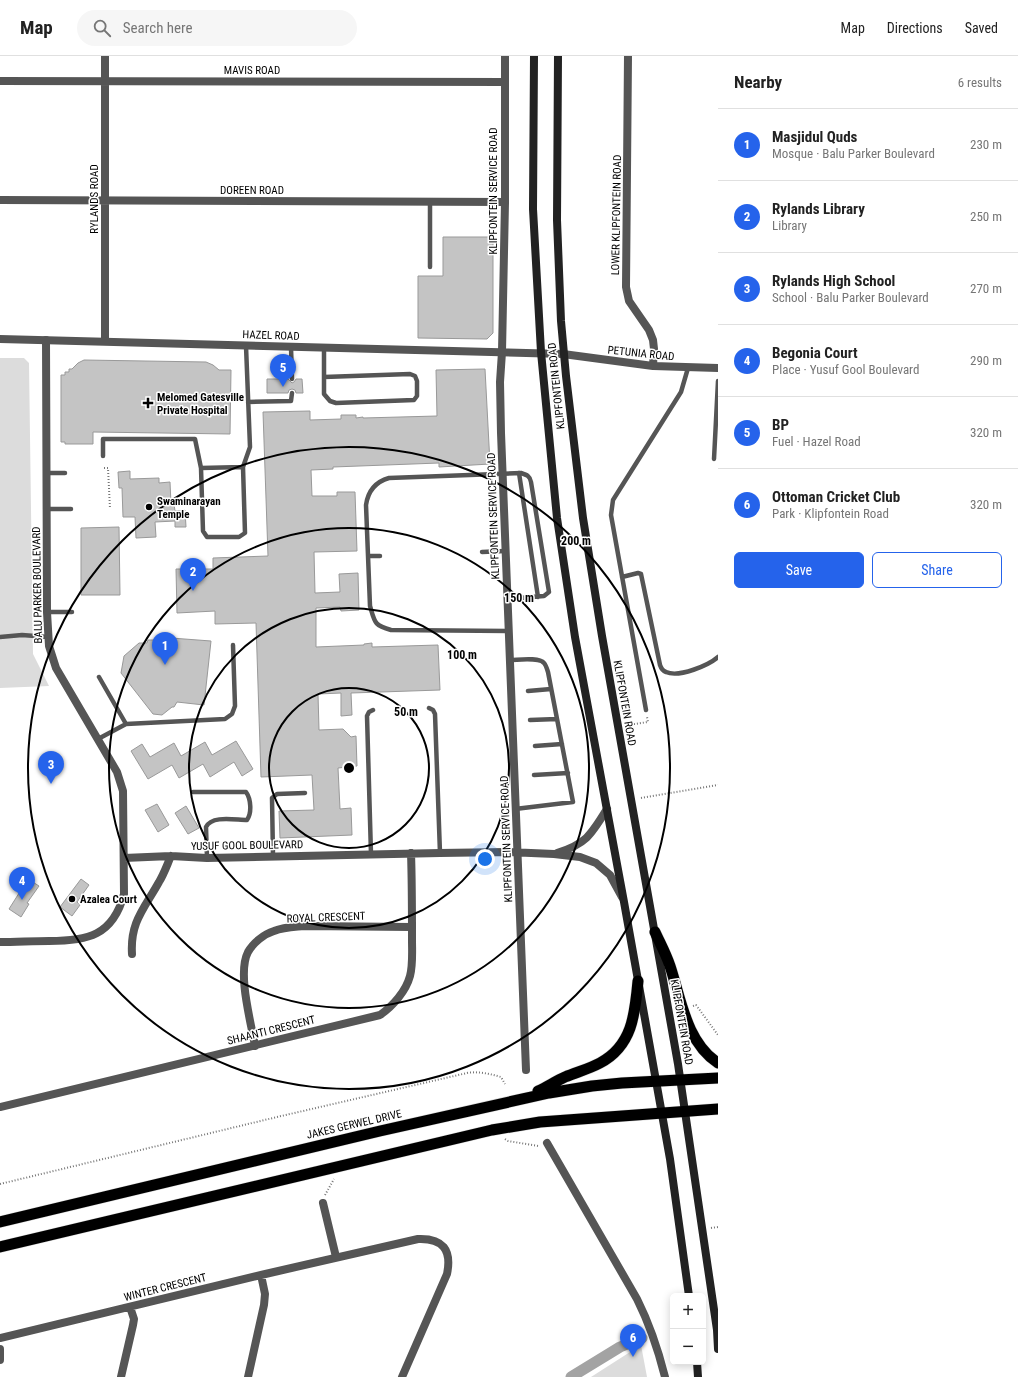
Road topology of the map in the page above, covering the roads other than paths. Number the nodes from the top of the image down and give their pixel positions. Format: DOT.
graph roads {
  1 [pos="105,56"];
  2 [pos="505,56"];
  3 [pos="534,56"];
  4 [pos="558,56"];
  5 [pos="628,56"];
  6 [pos="0,81"];
  7 [pos="105,81"];
  8 [pos="505,82"];
  9 [pos="0,200"];
  10 [pos="105,200"];
  11 [pos="430,201"];
  12 [pos="504,202"];
  13 [pos="430,267"];
  14 [pos="0,339"];
  15 [pos="46,340"];
  16 [pos="105,341"];
  17 [pos="246,346"];
  18 [pos="292,347"];
  19 [pos="324,348"];
  20 [pos="502,352"];
  21 [pos="541,352"];
  22 [pos="563,354"];
  23 [pos="652,366"];
  24 [pos="688,368"];
  25 [pos="718,368"];
  26 [pos="324,377"];
  27 [pos="292,379"];
  28 [pos="718,381"];
  29 [pos="292,393"];
  30 [pos="248,402"];
  31 [pos="103,456"];
  32 [pos="714,459"];
  33 [pos="243,467"];
  34 [pos="201,468"];
  35 [pos="47,473"];
  36 [pos="65,473"];
  37 [pos="519,473"];
  38 [pos="502,474"];
  39 [pos="47,509"];
  40 [pos="71,509"];
  41 [pos="505,551"];
  42 [pos="482,552"];
  43 [pos="368,556"];
  44 [pos="380,556"];
  45 [pos="622,577"];
  46 [pos="538,597"];
  47 [pos="507,599"];
  48 [pos="47,612"];
  49 [pos="72,612"];
  50 [pos="508,631"];
  51 [pos="48,637"];
  52 [pos="0,638"];
  53 [pos="233,645"];
  54 [pos="718,657"];
  55 [pos="510,660"];
  56 [pos="100,677"];
  57 [pos="552,689"];
  58 [pos="528,691"];
  59 [pos="429,708"];
  60 [pos="373,710"];
  61 [pos="646,710"];
  62 [pos="557,718"];
  63 [pos="530,720"];
  64 [pos="126,724"];
  65 [pos="98,739"];
  66 [pos="562,744"];
  67 [pos="535,746"];
  68 [pos="568,773"];
  69 [pos="534,774"];
  70 [pos="193,792"];
  71 [pos="305,793"];
  72 [pos="515,809"];
  73 [pos="607,809"];
  74 [pos="517,852"];
  75 [pos="440,853"];
  76 [pos="371,854"];
  77 [pos="411,854"];
  78 [pos="554,854"];
  79 [pos="171,856"];
  80 [pos="274,856"];
  81 [pos="124,858"];
  82 [pos="207,858"];
  83 [pos="624,902"];
  84 [pos="412,926"];
  85 [pos="655,932"];
  86 [pos="0,942"];
  87 [pos="132,954"];
  88 [pos="638,982"];
  89 [pos="255,1046"];
  90 [pos="718,1063"];
  91 [pos="526,1070"];
  92 [pos="718,1078"];
  93 [pos="680,1079"];
  94 [pos="656,1081"];
  95 [pos="525,1098"];
  96 [pos="0,1107"];
  97 [pos="718,1109"];
  98 [pos="685,1111"];
  99 [pos="662,1112"];
  100 [pos="547,1143"];
  101 [pos="324,1202"];
  102 [pos="0,1222"];
  103 [pos="0,1247"];
  104 [pos="336,1257"];
  105 [pos="261,1275"];
  106 [pos="689,1293"];
  107 [pos="130,1307"];
  108 [pos="0,1338"];
  109 [pos="0,1349"];
  110 [pos="718,1349"];
  111 [pos="0,1360"];
  112 [pos="697,1365"];
  113 [pos="121,1377"];
  114 [pos="248,1377"];
  115 [pos="402,1377"];
  116 [pos="665,1377"];
  117 [pos="698,1377"];
  1 -- 7 [label="street, RYLANDS ROAD"];
  2 -- 8 [label="street, KLIPFONTEIN SERVICE ROAD"];
  3 -- 21 [label="main road, KLIPFONTEIN ROAD"];
  4 -- 22 [label="main road, KLIPFONTEIN ROAD"];
  5 -- 23 [label="street, LOWER KLIPFONTEIN ROAD"];
  6 -- 7 [label="street, MAVIS ROAD"];
  7 -- 8 [label="street, MAVIS ROAD"];
  7 -- 10 [label="street, RYLANDS ROAD"];
  8 -- 12 [label="street, KLIPFONTEIN SERVICE ROAD"];
  9 -- 10 [label="street, DOREEN ROAD"];
  10 -- 11 [label="street, DOREEN ROAD"];
  10 -- 16 [label="street, RYLANDS ROAD"];
  11 -- 12 [label="street, DOREEN ROAD"];
  11 -- 13 [label="lane"];
  12 -- 20 [label="street, KLIPFONTEIN SERVICE ROAD"];
  14 -- 15 [label="street, HAZEL ROAD"];
  15 -- 16 [label="street, HAZEL ROAD"];
  15 -- 35 [label="street, BALU PARKER BOULEVARD"];
  16 -- 17 [label="street, HAZEL ROAD"];
  17 -- 18 [label="street, HAZEL ROAD"];
  17 -- 30 [label="lane"];
  18 -- 19 [label="street, HAZEL ROAD"];
  18 -- 27 [label="lane"];
  19 -- 20 [label="street, HAZEL ROAD"];
  19 -- 26 [label="lane"];
  20 -- 21 [label="street, HAZEL ROAD"];
  20 -- 38 [label="street, KLIPFONTEIN SERVICE ROAD"];
  21 -- 22 [label="street, PETUNIA ROAD"];
  21 -- 73 [label="main road, KLIPFONTEIN ROAD"];
  22 -- 23 [label="street, PETUNIA ROAD"];
  22 -- 85 [label="main road, KLIPFONTEIN ROAD"];
  23 -- 24 [label="street, PETUNIA ROAD"];
  24 -- 25 [label="street, PETUNIA ROAD"];
  24 -- 45 [label="lane"];
  26 -- 26 [label="lane"];
  28 -- 32 [label="lane"];
  29 -- 30 [label="lane"];
  30 -- 33 [label="lane"];
  31 -- 34 [label="lane"];
  33 -- 34 [label="lane"];
  33 -- 34 [label="lane"];
  35 -- 36 [label="lane"];
  35 -- 39 [label="street, BALU PARKER BOULEVARD"];
  37 -- 38 [label="lane"];
  37 -- 46 [label="lane"];
  37 -- 46 [label="lane"];
  38 -- 41 [label="street, KLIPFONTEIN SERVICE ROAD"];
  38 -- 43 [label="lane"];
  39 -- 40 [label="lane"];
  39 -- 48 [label="street, BALU PARKER BOULEVARD"];
  41 -- 42 [label="lane"];
  41 -- 47 [label="street, KLIPFONTEIN SERVICE ROAD"];
  43 -- 44 [label="lane"];
  43 -- 50 [label="lane"];
  45 -- 54 [label="lane"];
  45 -- 61 [label="lane"];
  46 -- 47 [label="lane"];
  47 -- 50 [label="street, KLIPFONTEIN SERVICE ROAD"];
  48 -- 49 [label="lane"];
  48 -- 51 [label="street, BALU PARKER BOULEVARD"];
  50 -- 55 [label="street, KLIPFONTEIN SERVICE ROAD"];
  51 -- 52 [label="lane"];
  51 -- 65 [label="street, BALU PARKER BOULEVARD"];
  53 -- 64 [label="lane"];
  55 -- 57 [label="lane"];
  55 -- 72 [label="street, KLIPFONTEIN SERVICE ROAD"];
  56 -- 64 [label="lane"];
  57 -- 58 [label="lane"];
  57 -- 62 [label="lane"];
  59 -- 75 [label="lane"];
  60 -- 76 [label="lane"];
  62 -- 63 [label="lane"];
  62 -- 66 [label="lane"];
  64 -- 65 [label="lane"];
  65 -- 81 [label="street, BALU PARKER BOULEVARD"];
  66 -- 67 [label="lane"];
  66 -- 68 [label="lane"];
  68 -- 69 [label="lane"];
  68 -- 72 [label="lane"];
  70 -- 82 [label="lane"];
  71 -- 80 [label="lane"];
  72 -- 74 [label="street, KLIPFONTEIN SERVICE ROAD"];
  73 -- 78 [label="street, YUSUF GOOL BOULEVARD"];
  73 -- 83 [label="main road, KLIPFONTEIN ROAD"];
  74 -- 75 [label="street, YUSUF GOOL BOULEVARD"];
  74 -- 78 [label="street, YUSUF GOOL BOULEVARD"];
  74 -- 91 [label="street, KLIPFONTEIN SERVICE ROAD"];
  75 -- 77 [label="street, YUSUF GOOL BOULEVARD"];
  76 -- 77 [label="street, YUSUF GOOL BOULEVARD"];
  76 -- 80 [label="street, YUSUF GOOL BOULEVARD"];
  77 -- 84 [label="street, SHAANTI CRESCENT"];
  78 -- 83 [label="street, YUSUF GOOL BOULEVARD"];
  79 -- 81 [label="street, YUSUF GOOL BOULEVARD"];
  79 -- 82 [label="street, YUSUF GOOL BOULEVARD"];
  79 -- 87 [label="street"];
  80 -- 82 [label="street, YUSUF GOOL BOULEVARD"];
  81 -- 86 [label="street"];
  83 -- 88 [label="main road, KLIPFONTEIN ROAD"];
  84 -- 89 [label="street, SHAANTI CRESCENT"];
  84 -- 89 [label="street, ROYAL CRESCENT"];
  85 -- 90 [label="highway"];
  85 -- 93 [label="main road, KLIPFONTEIN ROAD"];
  88 -- 94 [label="main road, KLIPFONTEIN ROAD"];
  88 -- 95 [label="highway"];
  89 -- 96 [label="street, SHAANTI CRESCENT"];
  92 -- 93 [label="highway, JAKES GERWEL DRIVE"];
  93 -- 94 [label="highway, JAKES GERWEL DRIVE"];
  93 -- 98 [label="main road, KLIPFONTEIN ROAD"];
  94 -- 95 [label="highway, JAKES GERWEL DRIVE"];
  94 -- 99 [label="main road, KLIPFONTEIN ROAD"];
  95 -- 102 [label="highway, JAKES GERWEL DRIVE"];
  97 -- 98 [label="highway"];
  98 -- 99 [label="highway"];
  98 -- 110 [label="main road, KLIPFONTEIN ROAD"];
  99 -- 103 [label="highway"];
  99 -- 106 [label="main road, KLIPFONTEIN ROAD"];
  100 -- 116 [label="street"];
  101 -- 104 [label="street"];
  104 -- 105 [label="street, WINTER CRESCENT"];
  104 -- 115 [label="street, WINTER CRESCENT"];
  105 -- 107 [label="street, WINTER CRESCENT"];
  105 -- 114 [label="street"];
  107 -- 108 [label="street, WINTER CRESCENT"];
  107 -- 113 [label="street"];
  109 -- 111 [label="street"];
  112 -- 117 [label="main road"];
}
